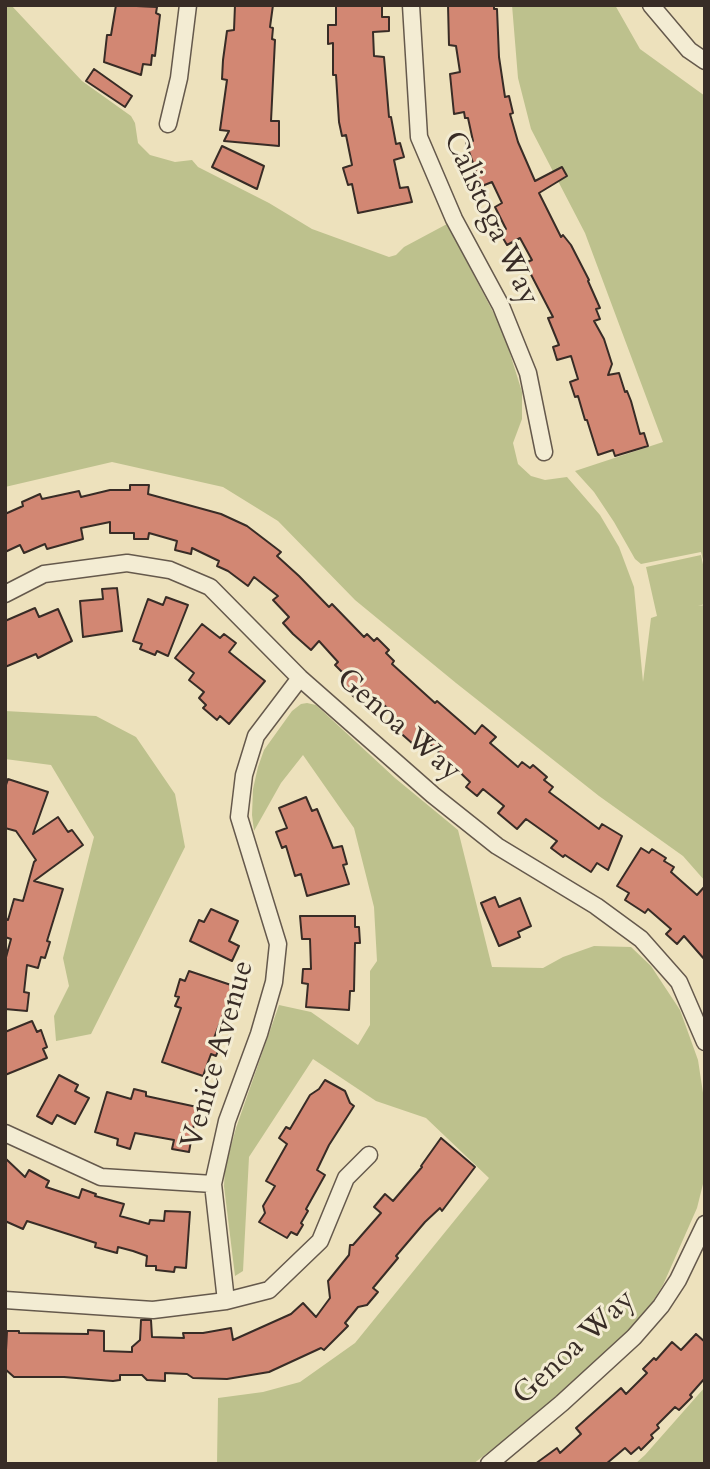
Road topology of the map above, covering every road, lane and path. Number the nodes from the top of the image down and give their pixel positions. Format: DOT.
graph roads {
  1 [pos="188,5"];
  2 [pos="411,5"];
  3 [pos="651,5"];
  4 [pos="705,61"];
  5 [pos="168,124"];
  6 [pos="544,452"];
  7 [pos="5,594"];
  8 [pos="300,678"];
  9 [pos="705,1042"];
  10 [pos="5,1133"];
  11 [pos="369,1155"];
  12 [pos="213,1184"];
  13 [pos="705,1224"];
  14 [pos="5,1300"];
  15 [pos="226,1301"];
  16 [pos="489,1464"];
  1 -- 5 [label="street"];
  2 -- 6 [label="street, Calistoga Way"];
  3 -- 4 [label="street"];
  7 -- 8 [label="street, Genoa Way"];
  8 -- 9 [label="street, Genoa Way"];
  8 -- 12 [label="street, Venice Avenue"];
  10 -- 12 [label="street"];
  11 -- 15 [label="street"];
  12 -- 15 [label="street, Venice Avenue"];
  13 -- 16 [label="street, Genoa Way"];
  14 -- 15 [label="street"];
}
